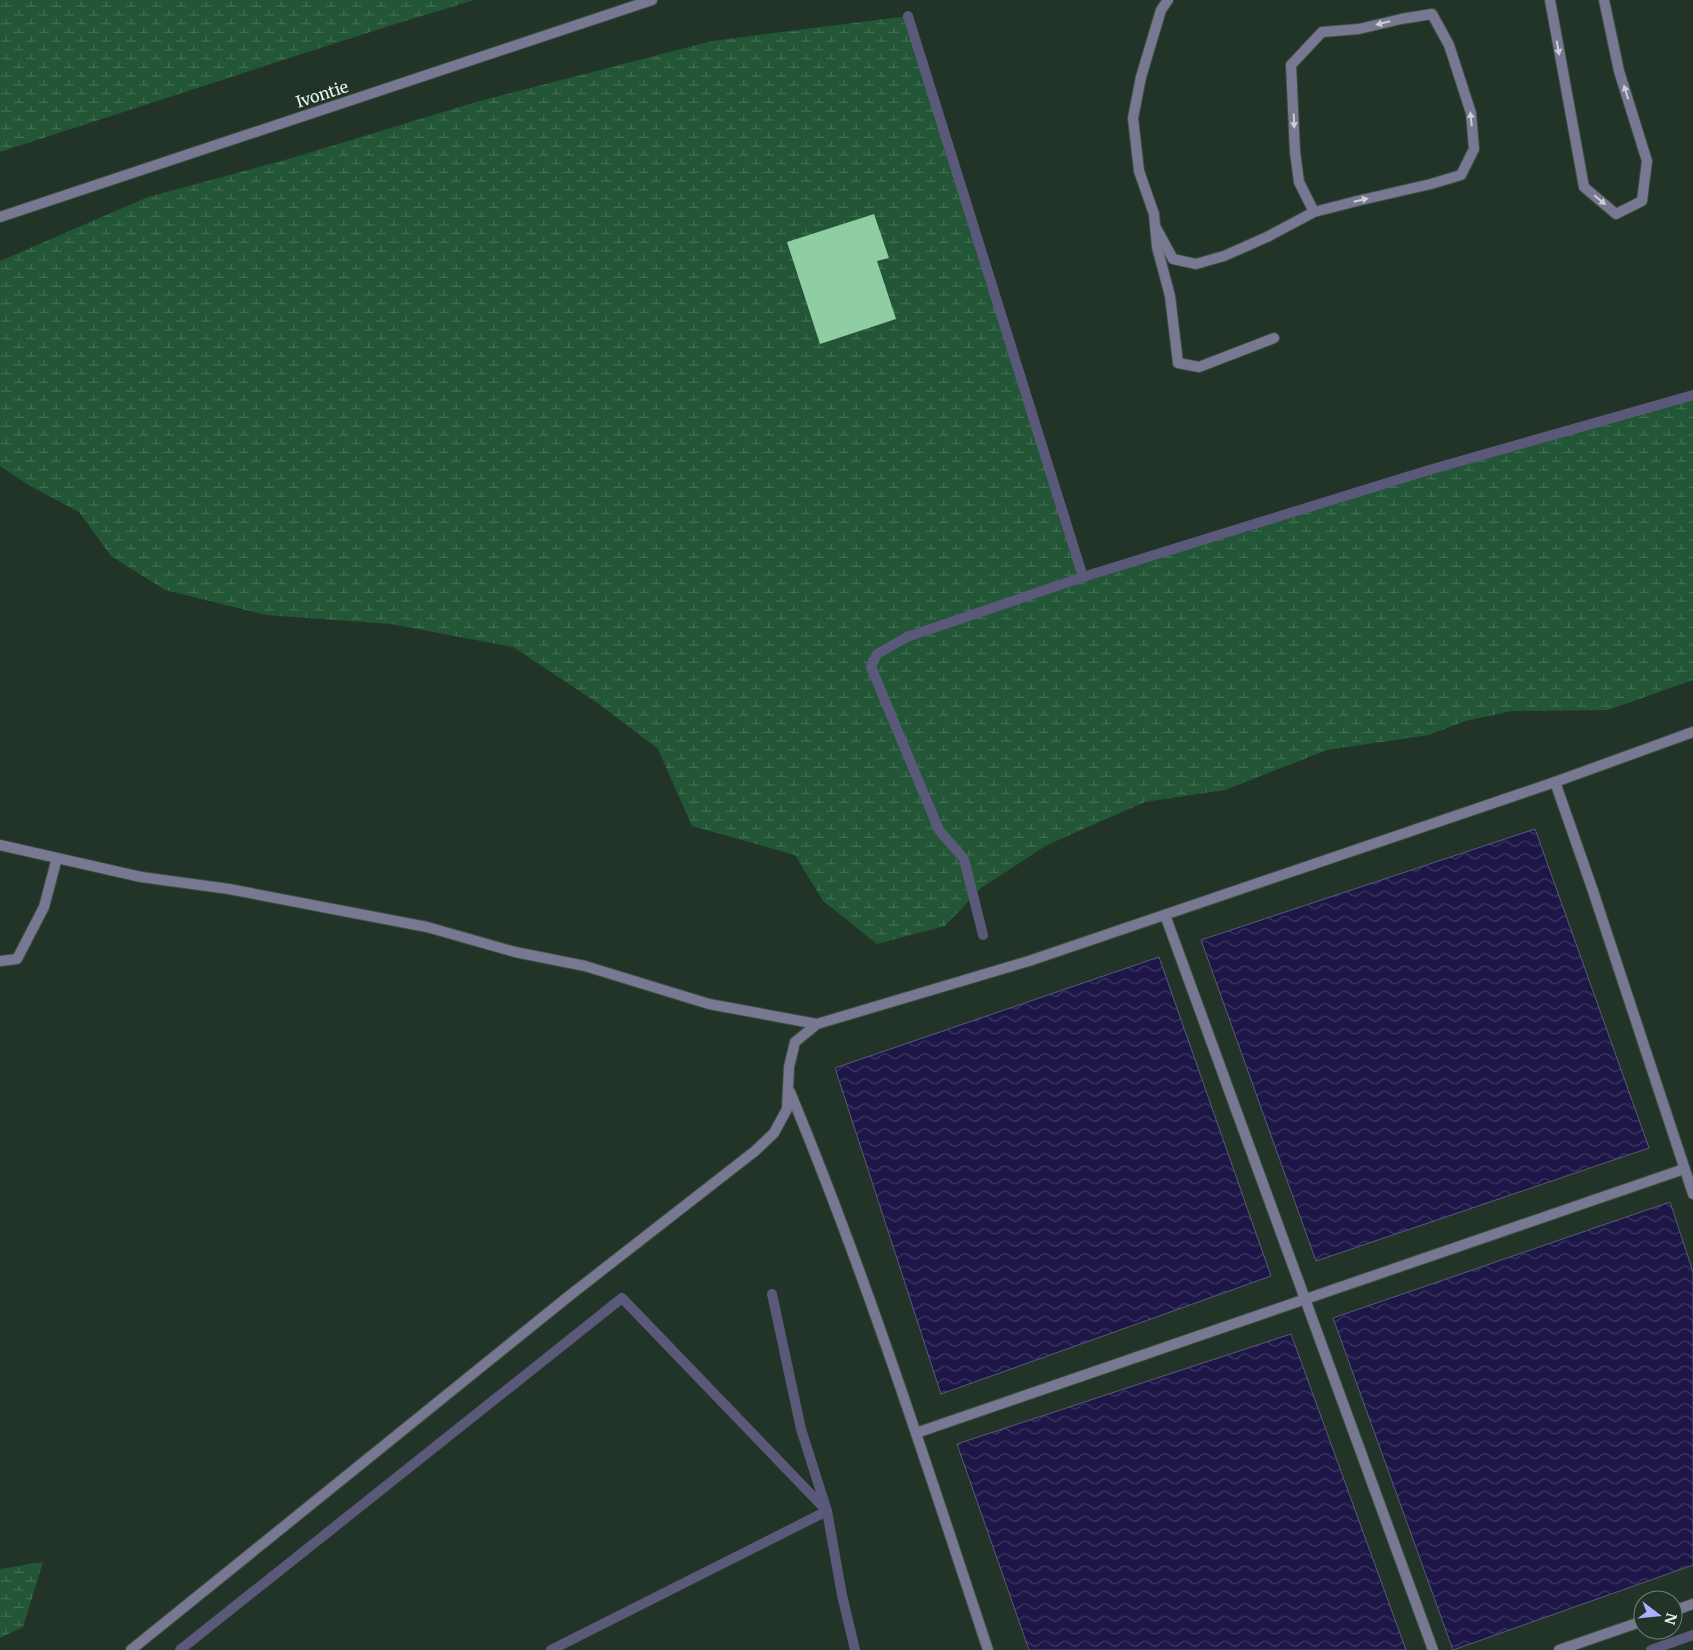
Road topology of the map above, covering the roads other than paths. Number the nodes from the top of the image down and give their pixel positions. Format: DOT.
graph roads {
  1 [pos="652,0"];
  2 [pos="1168,0"];
  3 [pos="1550,0"];
  4 [pos="1604,0"];
  5 [pos="1314,212"];
  6 [pos="0,217"];
  7 [pos="1155,226"];
  8 [pos="1274,338"];
  9 [pos="1693,732"];
  10 [pos="1555,782"];
  11 [pos="0,845"];
  12 [pos="57,858"];
  13 [pos="1165,915"];
  14 [pos="0,961"];
  15 [pos="817,1024"];
  16 [pos="789,1089"];
  17 [pos="1684,1169"];
  18 [pos="1693,1194"];
  19 [pos="1306,1299"];
  20 [pos="916,1433"];
  21 [pos="1633,1624"];
  22 [pos="132,1650"];
  23 [pos="988,1650"];
  24 [pos="1433,1650"];
  25 [pos="1559,1650"];
  1 -- 6 [label="street, Ivontie"];
  2 -- 7 [label="street"];
  3 -- 4 [label="street, one-way"];
  5 -- 5 [label="street, one-way"];
  5 -- 7 [label="street"];
  7 -- 8 [label="street"];
  9 -- 10 [label="street"];
  10 -- 13 [label="street"];
  10 -- 17 [label="street"];
  11 -- 12 [label="street"];
  12 -- 14 [label="street"];
  12 -- 15 [label="street"];
  13 -- 15 [label="street"];
  13 -- 19 [label="street"];
  15 -- 16 [label="street"];
  16 -- 20 [label="street"];
  16 -- 22 [label="street"];
  17 -- 18 [label="street"];
  17 -- 19 [label="street"];
  19 -- 20 [label="street"];
  19 -- 24 [label="street"];
  20 -- 23 [label="street"];
  21 -- 25 [label="street"];
}
